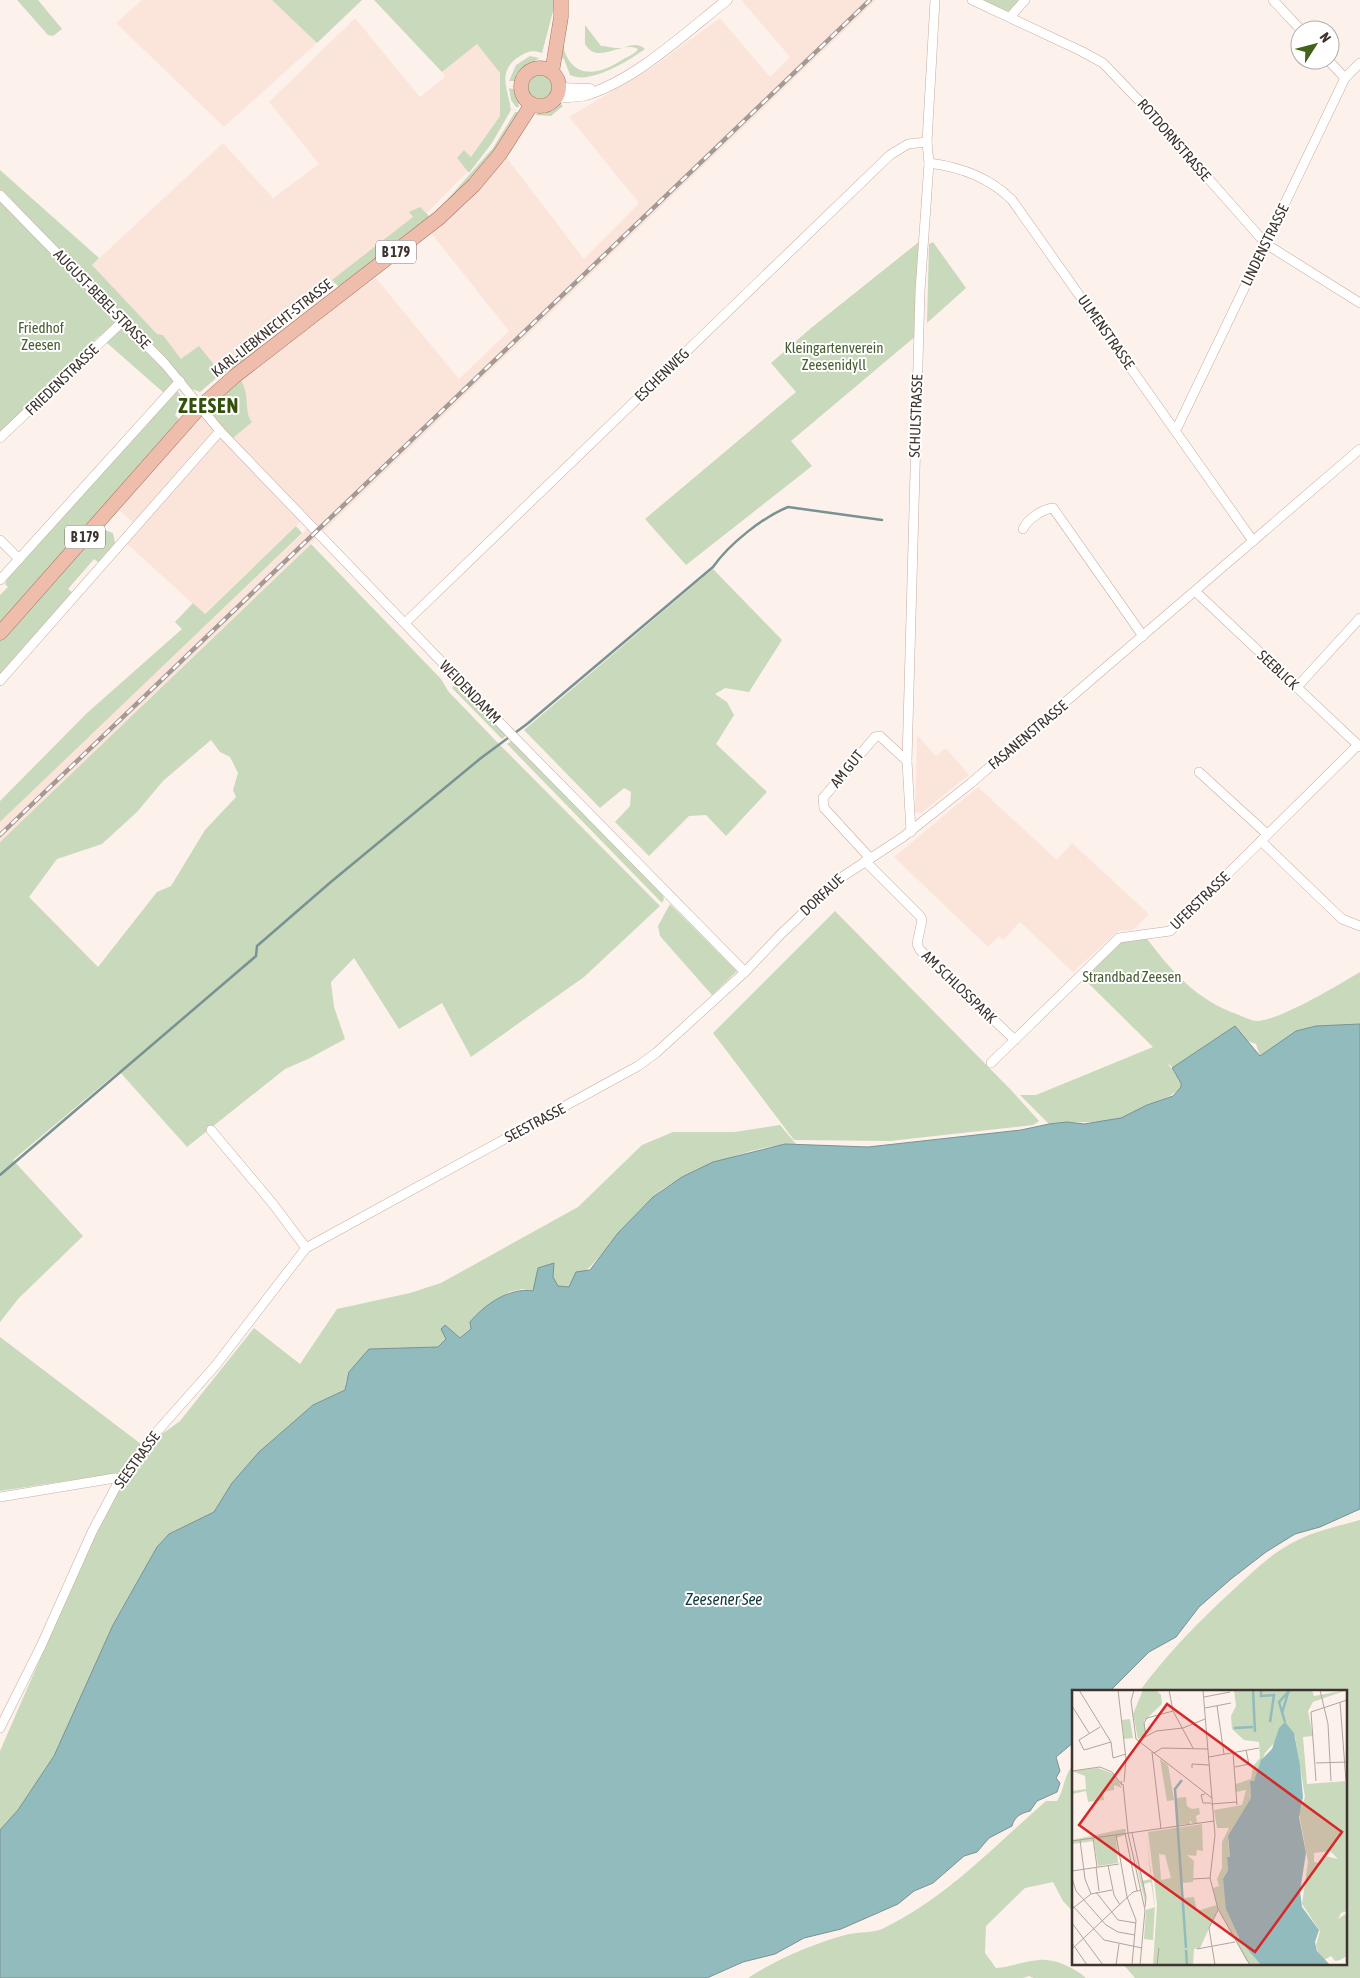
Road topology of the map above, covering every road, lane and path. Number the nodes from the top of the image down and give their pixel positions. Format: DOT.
graph roads {
  1 [pos="727,0"];
  2 [pos="935,0"];
  3 [pos="972,0"];
  4 [pos="1025,0"];
  5 [pos="1273,0"];
  6 [pos="561,1"];
  7 [pos="1010,17"];
  8 [pos="1292,20"];
  9 [pos="1360,63"];
  10 [pos="547,70"];
  11 [pos="1337,70"];
  12 [pos="1345,78"];
  13 [pos="558,93"];
  14 [pos="532,104"];
  15 [pos="928,142"];
  16 [pos="929,163"];
  17 [pos="0,195"];
  18 [pos="1266,244"];
  19 [pos="1360,304"];
  20 [pos="123,321"];
  21 [pos="180,381"];
  22 [pos="199,408"];
  23 [pos="1175,429"];
  24 [pos="220,431"];
  25 [pos="0,438"];
  26 [pos="1360,449"];
  27 [pos="1023,530"];
  28 [pos="0,540"];
  29 [pos="1253,541"];
  30 [pos="19,559"];
  31 [pos="0,580"];
  32 [pos="1196,592"];
  33 [pos="1360,618"];
  34 [pos="405,623"];
  35 [pos="0,633"];
  36 [pos="1143,636"];
  37 [pos="0,681"];
  38 [pos="1297,688"];
  39 [pos="1359,746"];
  40 [pos="907,761"];
  41 [pos="1199,772"];
  42 [pos="910,832"];
  43 [pos="1264,838"];
  44 [pos="868,859"];
  45 [pos="1360,926"];
  46 [pos="745,972"];
  47 [pos="1015,1040"];
  48 [pos="991,1063"];
  49 [pos="210,1130"];
  50 [pos="306,1248"];
  51 [pos="120,1479"];
  52 [pos="0,1497"];
  53 [pos="0,1728"];
  1 -- 13 [label="street"];
  2 -- 15 [label="street, SCHULSTRASSE"];
  3 -- 7 [label="street, ROTDORNSTRASSE"];
  4 -- 7 [label="street"];
  5 -- 8 [label="street"];
  6 -- 10 [label="main road"];
  7 -- 18 [label="street, ROTDORNSTRASSE"];
  9 -- 12 [label="street, LINDENSTRASSE"];
  10 -- 13 [label="main road"];
  10 -- 14 [label="main road"];
  11 -- 12 [label="street"];
  12 -- 18 [label="street, LINDENSTRASSE"];
  13 -- 14 [label="main road"];
  14 -- 22 [label="main road, KARL-LIEBKNECHT-STRASSE / B 179"];
  15 -- 16 [label="street, SCHULSTRASSE"];
  15 -- 34 [label="street, ESCHENWEG"];
  16 -- 23 [label="street, ULMENSTRASSE"];
  16 -- 40 [label="street, SCHULSTRASSE"];
  17 -- 20 [label="street, AUGUST-BEBEL-STRASSE"];
  18 -- 19 [label="street, ROTDORNSTRASSE"];
  18 -- 23 [label="street, LINDENSTRASSE"];
  20 -- 21 [label="street, AUGUST-BEBEL-STRASSE"];
  20 -- 25 [label="street, FRIEDENSTRASSE"];
  21 -- 22 [label="street, AUGUST-BEBEL-STRASSE"];
  21 -- 30 [label="street"];
  22 -- 24 [label="street, WEIDENDAMM"];
  22 -- 35 [label="main road, KARL-LIEBKNECHT-STRASSE / B 179"];
  23 -- 29 [label="street, ULMENSTRASSE"];
  24 -- 34 [label="street, WEIDENDAMM"];
  24 -- 37 [label="street"];
  26 -- 29 [label="street, FASANENSTRASSE"];
  27 -- 36 [label="street"];
  28 -- 30 [label="street"];
  29 -- 32 [label="street, FASANENSTRASSE"];
  30 -- 31 [label="street"];
  32 -- 36 [label="street, FASANENSTRASSE"];
  32 -- 38 [label="street, SEEBLICK"];
  33 -- 38 [label="street"];
  34 -- 46 [label="street, WEIDENDAMM"];
  36 -- 42 [label="street, FASANENSTRASSE"];
  38 -- 39 [label="street, SEEBLICK"];
  39 -- 43 [label="street, UFERSTRASSE"];
  40 -- 42 [label="street, SCHULSTRASSE"];
  40 -- 44 [label="street, AM GUT"];
  41 -- 43 [label="street"];
  42 -- 44 [label="street, DORFAUE"];
  43 -- 45 [label="street"];
  43 -- 47 [label="street, UFERSTRASSE"];
  44 -- 46 [label="street, DORFAUE"];
  44 -- 47 [label="street, AM SCHLOSSPARK"];
  46 -- 50 [label="street, SEESTRASSE"];
  47 -- 48 [label="street, UFERSTRASSE"];
  49 -- 50 [label="street"];
  50 -- 51 [label="street, SEESTRASSE"];
  51 -- 52 [label="street"];
  51 -- 53 [label="street, SEESTRASSE"];
}
